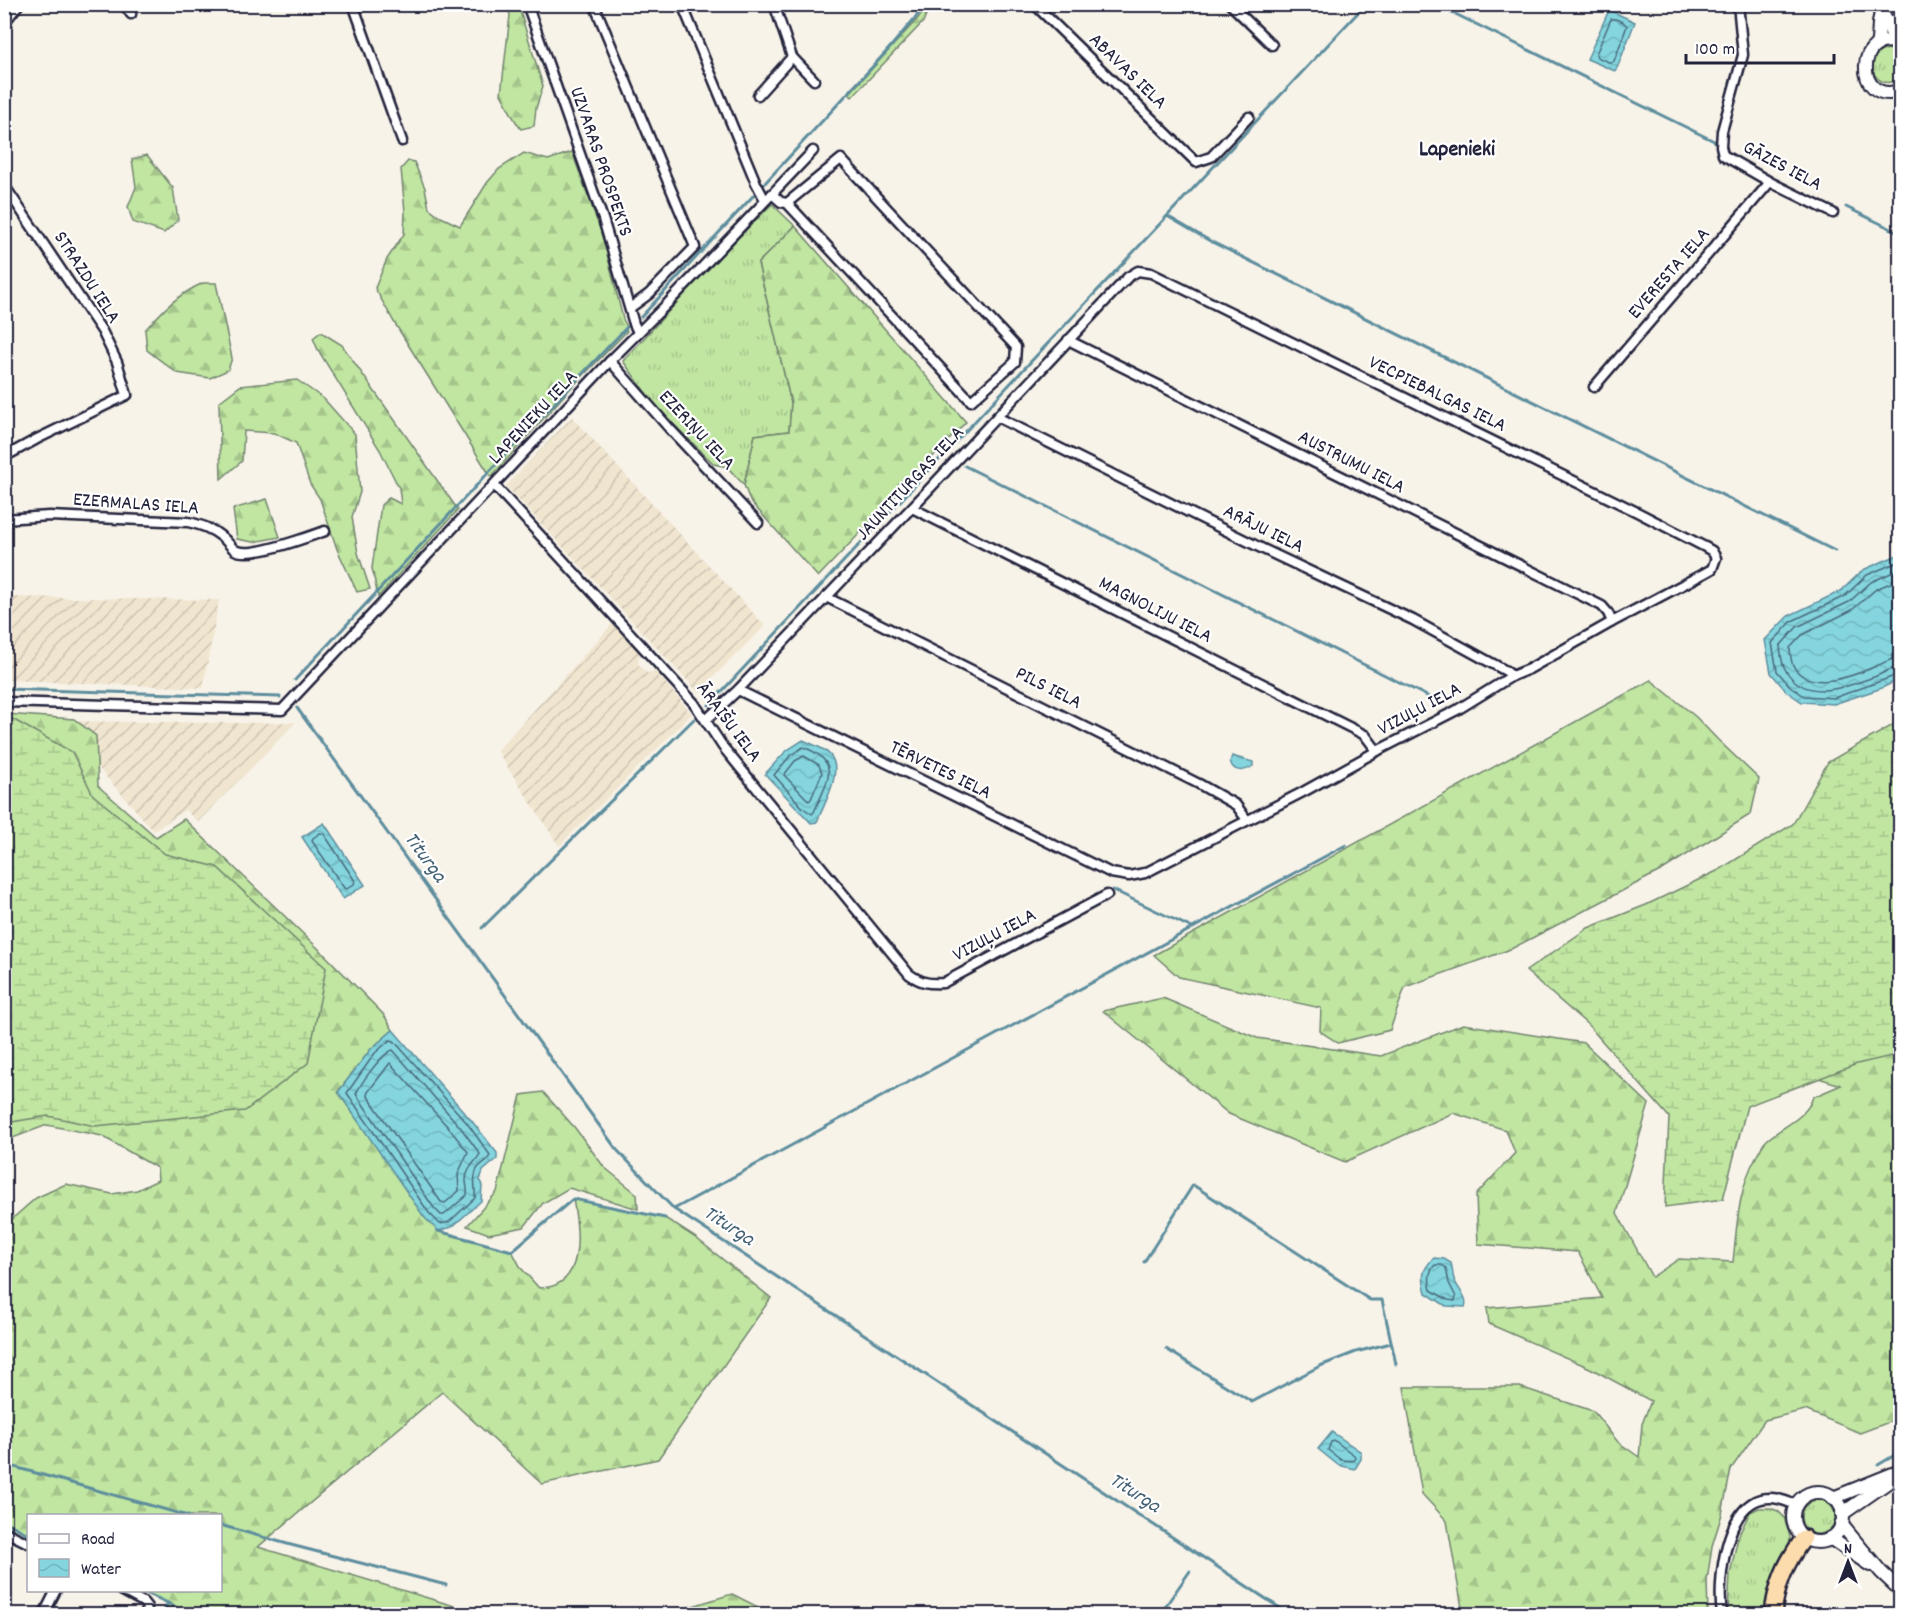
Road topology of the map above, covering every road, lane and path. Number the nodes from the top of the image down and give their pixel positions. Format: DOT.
graph roads {
  1 [pos="19,4"];
  2 [pos="124,4"];
  3 [pos="353,4"];
  4 [pos="527,4"];
  5 [pos="594,4"];
  6 [pos="682,4"];
  7 [pos="1034,4"];
  8 [pos="1230,4"];
  9 [pos="1738,4"];
  10 [pos="777,5"];
  11 [pos="1879,9"];
  12 [pos="131,14"];
  13 [pos="4,23"];
  14 [pos="1898,43"];
  15 [pos="1272,45"];
  16 [pos="1877,45"];
  17 [pos="792,57"];
  18 [pos="814,80"];
  19 [pos="1900,91"];
  20 [pos="758,95"];
  21 [pos="1249,117"];
  22 [pos="402,141"];
  23 [pos="813,152"];
  24 [pos="1770,182"];
  25 [pos="4,185"];
  26 [pos="769,197"];
  27 [pos="788,203"];
  28 [pos="1833,213"];
  29 [pos="1138,271"];
  30 [pos="630,308"];
  31 [pos="638,332"];
  32 [pos="1068,340"];
  33 [pos="610,361"];
  34 [pos="1594,387"];
  35 [pos="997,417"];
  36 [pos="4,457"];
  37 [pos="494,485"];
  38 [pos="912,508"];
  39 [pos="4,519"];
  40 [pos="758,523"];
  41 [pos="325,531"];
  42 [pos="1716,558"];
  43 [pos="826,597"];
  44 [pos="1611,622"];
  45 [pos="1512,676"];
  46 [pos="738,690"];
  47 [pos="4,702"];
  48 [pos="706,720"];
  49 [pos="1377,751"];
  50 [pos="1247,820"];
  51 [pos="1129,876"];
  52 [pos="1107,895"];
  53 [pos="929,984"];
  54 [pos="1900,1472"];
  55 [pos="1833,1498"];
  56 [pos="1796,1505"];
  57 [pos="1842,1519"];
  58 [pos="4,1531"];
  59 [pos="1804,1538"];
  60 [pos="1830,1538"];
  61 [pos="27,1543"];
  62 [pos="1881,1572"];
  63 [pos="1900,1590"];
  64 [pos="55,1592"];
  65 [pos="125,1592"];
  66 [pos="146,1611"];
  67 [pos="44,1614"];
  68 [pos="1722,1614"];
  69 [pos="1773,1614"];
  1 -- 13 [label="street"];
  2 -- 12 [label="street"];
  3 -- 22 [label="street"];
  4 -- 30 [label="street, UZVARAS PROSPEKTS"];
  5 -- 30 [label="street"];
  6 -- 26 [label="street"];
  7 -- 21 [label="street, ABAVAS IELA"];
  8 -- 15 [label="street"];
  9 -- 24 [label="street, GĀZES IELA"];
  10 -- 17 [label="street"];
  11 -- 14 [label="main road"];
  11 -- 16 [label="main road"];
  14 -- 16 [label="main road"];
  16 -- 19 [label="main road"];
  17 -- 18 [label="street"];
  17 -- 20 [label="street"];
  23 -- 26 [label="street, LAPENIEKU IELA"];
  24 -- 28 [label="street, GĀZES IELA"];
  24 -- 34 [label="street, EVERESTA IELA"];
  25 -- 36 [label="street, STRAZDU IELA"];
  26 -- 27 [label="street"];
  26 -- 31 [label="street, LAPENIEKU IELA"];
  27 -- 27 [label="street"];
  29 -- 32 [label="street, JAUNTITURGAS IELA"];
  29 -- 42 [label="street, VECPIEBALGAS IELA"];
  30 -- 31 [label="street, UZVARAS PROSPEKTS"];
  31 -- 33 [label="street, LAPENIEKU IELA"];
  32 -- 35 [label="street, JAUNTITURGAS IELA"];
  32 -- 44 [label="street, AUSTRUMU IELA"];
  33 -- 37 [label="street, LAPENIEKU IELA"];
  33 -- 40 [label="street, EZERIŅU IELA"];
  35 -- 38 [label="street, JAUNTITURGAS IELA"];
  35 -- 45 [label="street, ARĀJU IELA"];
  37 -- 47 [label="street, LAPENIEKU IELA"];
  37 -- 48 [label="street, ĀRAIŠU IELA"];
  38 -- 43 [label="street, JAUNTITURGAS IELA"];
  38 -- 49 [label="street, MAGNOLIJU IELA"];
  39 -- 41 [label="street, EZERMALAS IELA"];
  42 -- 44 [label="street, VIZUĻU IELA"];
  43 -- 46 [label="street, JAUNTITURGAS IELA"];
  43 -- 50 [label="street, PILS IELA"];
  44 -- 45 [label="street, VIZUĻU IELA"];
  45 -- 49 [label="street, VIZUĻU IELA"];
  46 -- 48 [label="street, JAUNTITURGAS IELA"];
  46 -- 51 [label="street, TĒRVETES IELA"];
  48 -- 53 [label="street, ĀRAIŠU IELA"];
  49 -- 50 [label="street, VIZUĻU IELA"];
  50 -- 51 [label="street, VIZUĻU IELA"];
  52 -- 53 [label="street, VIZUĻU IELA"];
  54 -- 55 [label="main road"];
  54 -- 57 [label="main road"];
  55 -- 56 [label="main road"];
  55 -- 57 [label="main road"];
  56 -- 59 [label="main road"];
  56 -- 68 [label="street"];
  57 -- 60 [label="main road"];
  57 -- 62 [label="main road"];
  58 -- 61 [label="street"];
  59 -- 60 [label="main road"];
  59 -- 69 [label="highway"];
  60 -- 62 [label="main road"];
  62 -- 63 [label="main road"];
  64 -- 67 [label="street"];
  65 -- 66 [label="street"];
}
